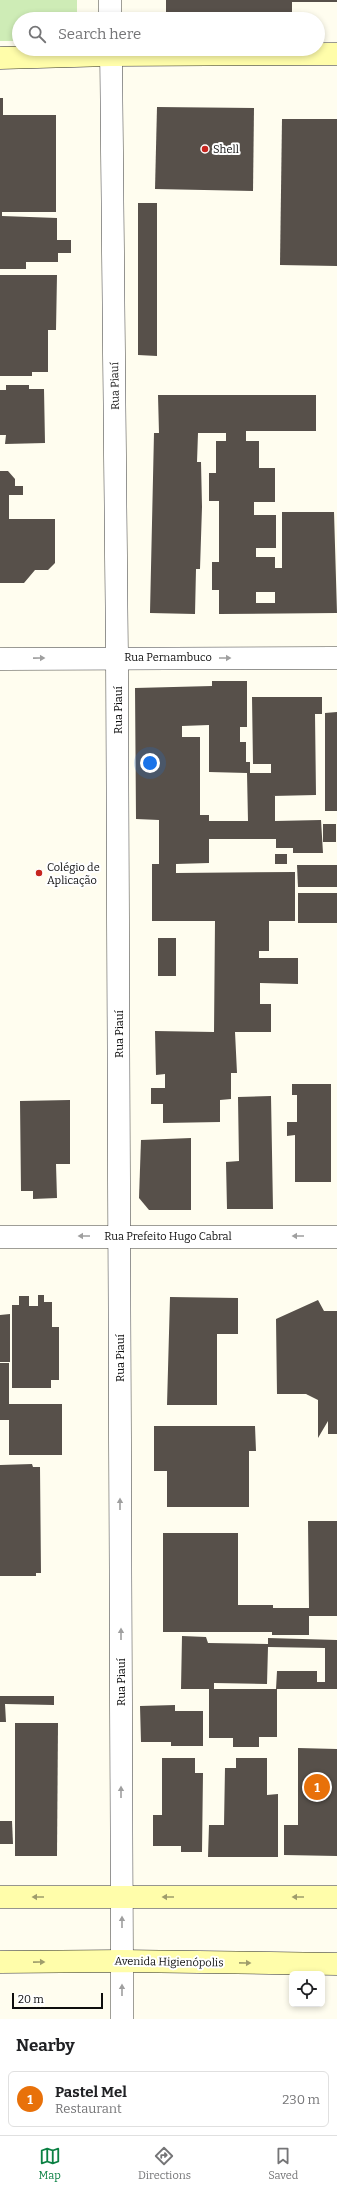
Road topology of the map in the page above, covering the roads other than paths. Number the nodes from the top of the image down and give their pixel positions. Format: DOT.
graph roads {
  1 [pos="110,0"];
  2 [pos="110,12"];
  3 [pos="325,54"];
  4 [pos="337,54"];
  5 [pos="37,56"];
  6 [pos="111,56"];
  7 [pos="0,58"];
  8 [pos="118,657"];
  9 [pos="0,658"];
  10 [pos="337,658"];
  11 [pos="0,1236"];
  12 [pos="120,1236"];
  13 [pos="337,1237"];
  14 [pos="0,1897"];
  15 [pos="122,1897"];
  16 [pos="337,1897"];
  17 [pos="122,1961"];
  18 [pos="0,1962"];
  19 [pos="337,1964"];
  20 [pos="122,2019"];
  1 -- 2 [label="street"];
  3 -- 4 [label="main road"];
  5 -- 7 [label="main road"];
  6 -- 8 [label="street, Rua Piauí"];
  9 -- 8 [label="street, Rua Pernambuco, one-way"];
  8 -- 10 [label="street, Rua Pernambuco, one-way"];
  8 -- 12 [label="street, Rua Piauí"];
  12 -- 11 [label="street, Rua Prefeito Hugo Cabral, one-way"];
  13 -- 12 [label="street, Rua Prefeito Hugo Cabral, one-way"];
  15 -- 12 [label="street, Rua Piauí, one-way"];
  15 -- 14 [label="main road, one-way"];
  16 -- 15 [label="main road, one-way"];
  17 -- 15 [label="street, Rua Piauí, one-way"];
  18 -- 17 [label="main road, Avenida Higienópolis, one-way"];
  17 -- 19 [label="main road, Avenida Higienópolis, one-way"];
  20 -- 17 [label="street, Rua Piauí, one-way"];
}
